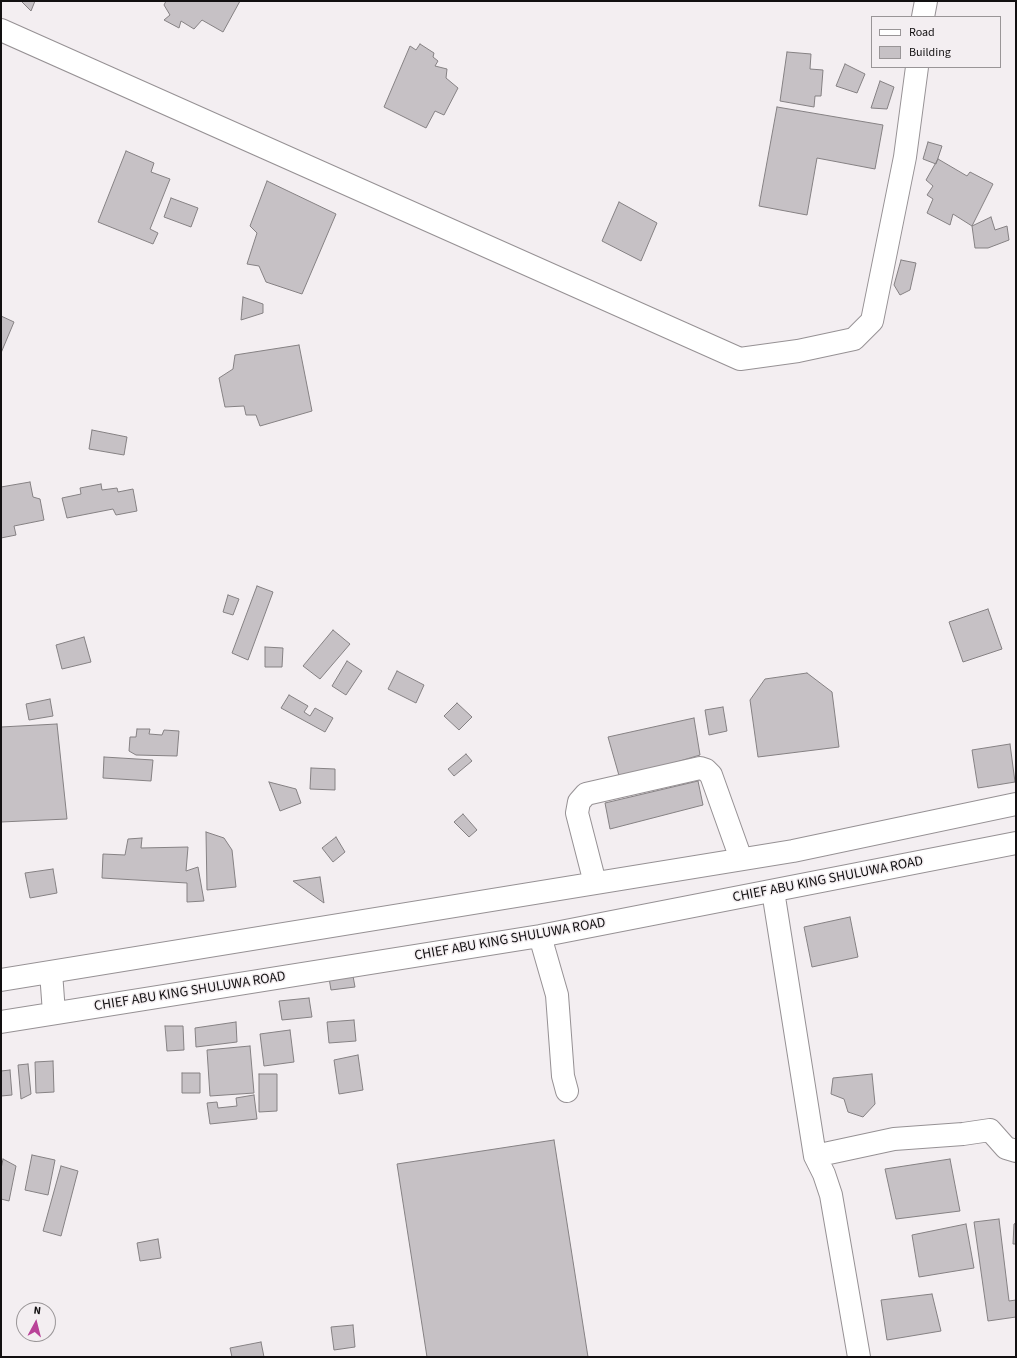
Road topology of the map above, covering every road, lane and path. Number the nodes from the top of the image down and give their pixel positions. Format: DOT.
graph roads {
  1 [pos="926,1"];
  2 [pos="923,16"];
  3 [pos="1,30"];
  4 [pos="917,68"];
  5 [pos="1016,804"];
  6 [pos="1016,843"];
  7 [pos="741,859"];
  8 [pos="595,883"];
  9 [pos="773,891"];
  10 [pos="540,936"];
  11 [pos="51,972"];
  12 [pos="1,980"];
  13 [pos="54,1014"];
  14 [pos="1,1022"];
  15 [pos="567,1091"];
  16 [pos="1016,1151"];
  17 [pos="815,1156"];
  18 [pos="859,1357"];
  1 -- 2 [label="street"];
  3 -- 4 [label="street"];
  5 -- 7 [label="street"];
  6 -- 9 [label="street, CHIEF ABU KING SHULUWA ROAD"];
  7 -- 8 [label="street"];
  7 -- 8 [label="street"];
  8 -- 11 [label="street"];
  9 -- 10 [label="street, CHIEF ABU KING SHULUWA ROAD"];
  9 -- 17 [label="street"];
  10 -- 13 [label="street, CHIEF ABU KING SHULUWA ROAD"];
  10 -- 15 [label="street"];
  11 -- 12 [label="street"];
  11 -- 13 [label="street"];
  13 -- 14 [label="street, CHIEF ABU KING SHULUWA ROAD"];
  16 -- 17 [label="street"];
  17 -- 18 [label="street"];
}
